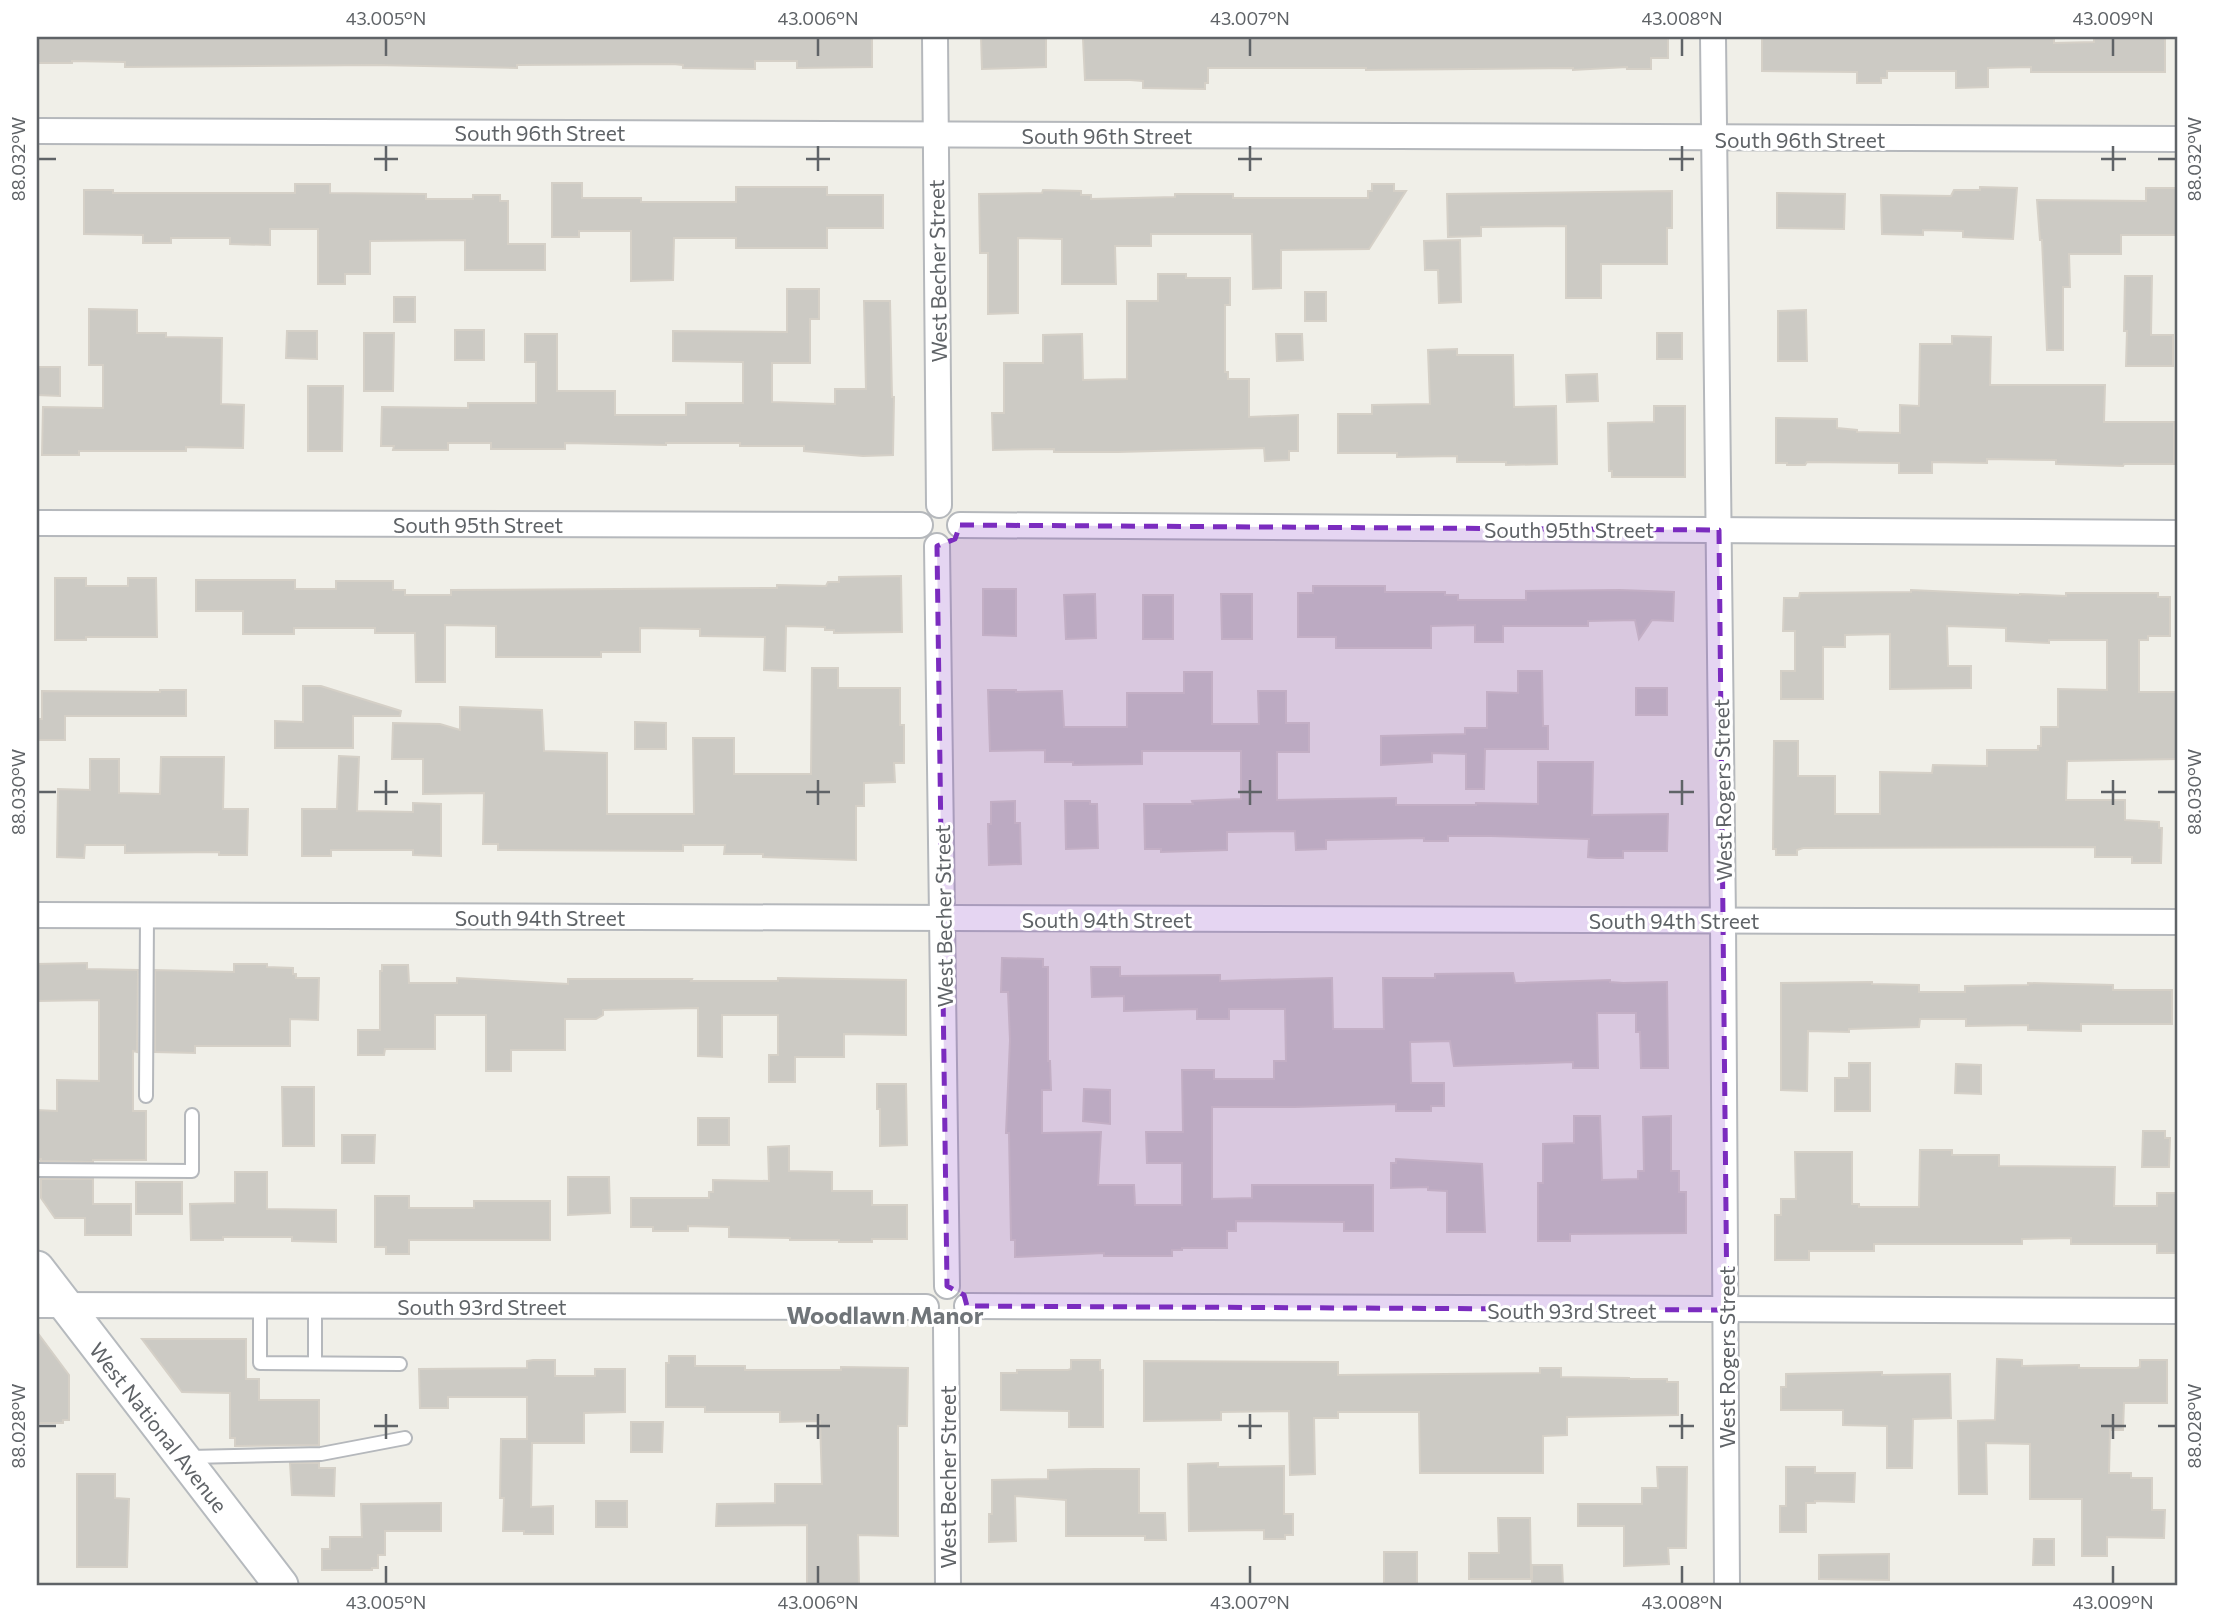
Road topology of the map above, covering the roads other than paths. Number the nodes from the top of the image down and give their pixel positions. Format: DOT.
graph roads {
  1 [pos="935,37"];
  2 [pos="1713,37"];
  3 [pos="37,131"];
  4 [pos="936,134"];
  5 [pos="1714,139"];
  6 [pos="2177,139"];
  7 [pos="939,505"];
  8 [pos="37,523"];
  9 [pos="919,525"];
  10 [pos="960,525"];
  11 [pos="1719,530"];
  12 [pos="2177,533"];
  13 [pos="937,546"];
  14 [pos="37,915"];
  15 [pos="146,916"];
  16 [pos="943,918"];
  17 [pos="1723,921"];
  18 [pos="2177,922"];
  19 [pos="146,1096"];
  20 [pos="192,1115"];
  21 [pos="37,1170"];
  22 [pos="37,1268"];
  23 [pos="947,1286"];
  24 [pos="51,1305"];
  25 [pos="260,1306"];
  26 [pos="315,1306"];
  27 [pos="967,1306"];
  28 [pos="926,1307"];
  29 [pos="1727,1310"];
  30 [pos="2177,1311"];
  31 [pos="946,1327"];
  32 [pos="314,1363"];
  33 [pos="400,1364"];
  34 [pos="405,1438"];
  35 [pos="183,1458"];
  36 [pos="281,1585"];
  37 [pos="948,1585"];
  38 [pos="1727,1585"];
  1 -- 4 [label="street, West Becher Street"];
  2 -- 5 [label="street, West Rogers Street"];
  3 -- 4 [label="street, South 96th Street"];
  4 -- 5 [label="street, South 96th Street"];
  4 -- 7 [label="street, West Becher Street"];
  5 -- 6 [label="street, South 96th Street"];
  5 -- 11 [label="street, West Rogers Street"];
  7 -- 9 [label="street"];
  7 -- 10 [label="street"];
  8 -- 9 [label="street, South 95th Street"];
  9 -- 13 [label="street"];
  10 -- 11 [label="street, South 95th Street"];
  10 -- 13 [label="street"];
  11 -- 12 [label="street, South 95th Street"];
  11 -- 17 [label="street, West Rogers Street"];
  13 -- 16 [label="street, West Becher Street"];
  14 -- 15 [label="street, South 94th Street"];
  15 -- 16 [label="street, South 94th Street"];
  15 -- 19 [label="lane"];
  16 -- 17 [label="street, South 94th Street"];
  16 -- 23 [label="street, West Becher Street"];
  17 -- 18 [label="street, South 94th Street"];
  17 -- 29 [label="street, West Rogers Street"];
  20 -- 21 [label="lane"];
  22 -- 24 [label="main road, West National Avenue"];
  23 -- 27 [label="street"];
  23 -- 28 [label="street"];
  24 -- 25 [label="street, South 93rd Street"];
  24 -- 35 [label="main road, West National Avenue"];
  25 -- 26 [label="street, South 93rd Street"];
  25 -- 32 [label="lane"];
  26 -- 28 [label="street, South 93rd Street"];
  26 -- 32 [label="lane"];
  27 -- 29 [label="street, South 93rd Street"];
  27 -- 31 [label="street"];
  28 -- 31 [label="street"];
  29 -- 30 [label="street, South 93rd Street"];
  29 -- 38 [label="street, West Rogers Street"];
  31 -- 37 [label="street, West Becher Street"];
  32 -- 33 [label="lane"];
  34 -- 35 [label="lane"];
  35 -- 36 [label="main road, West National Avenue"];
}
